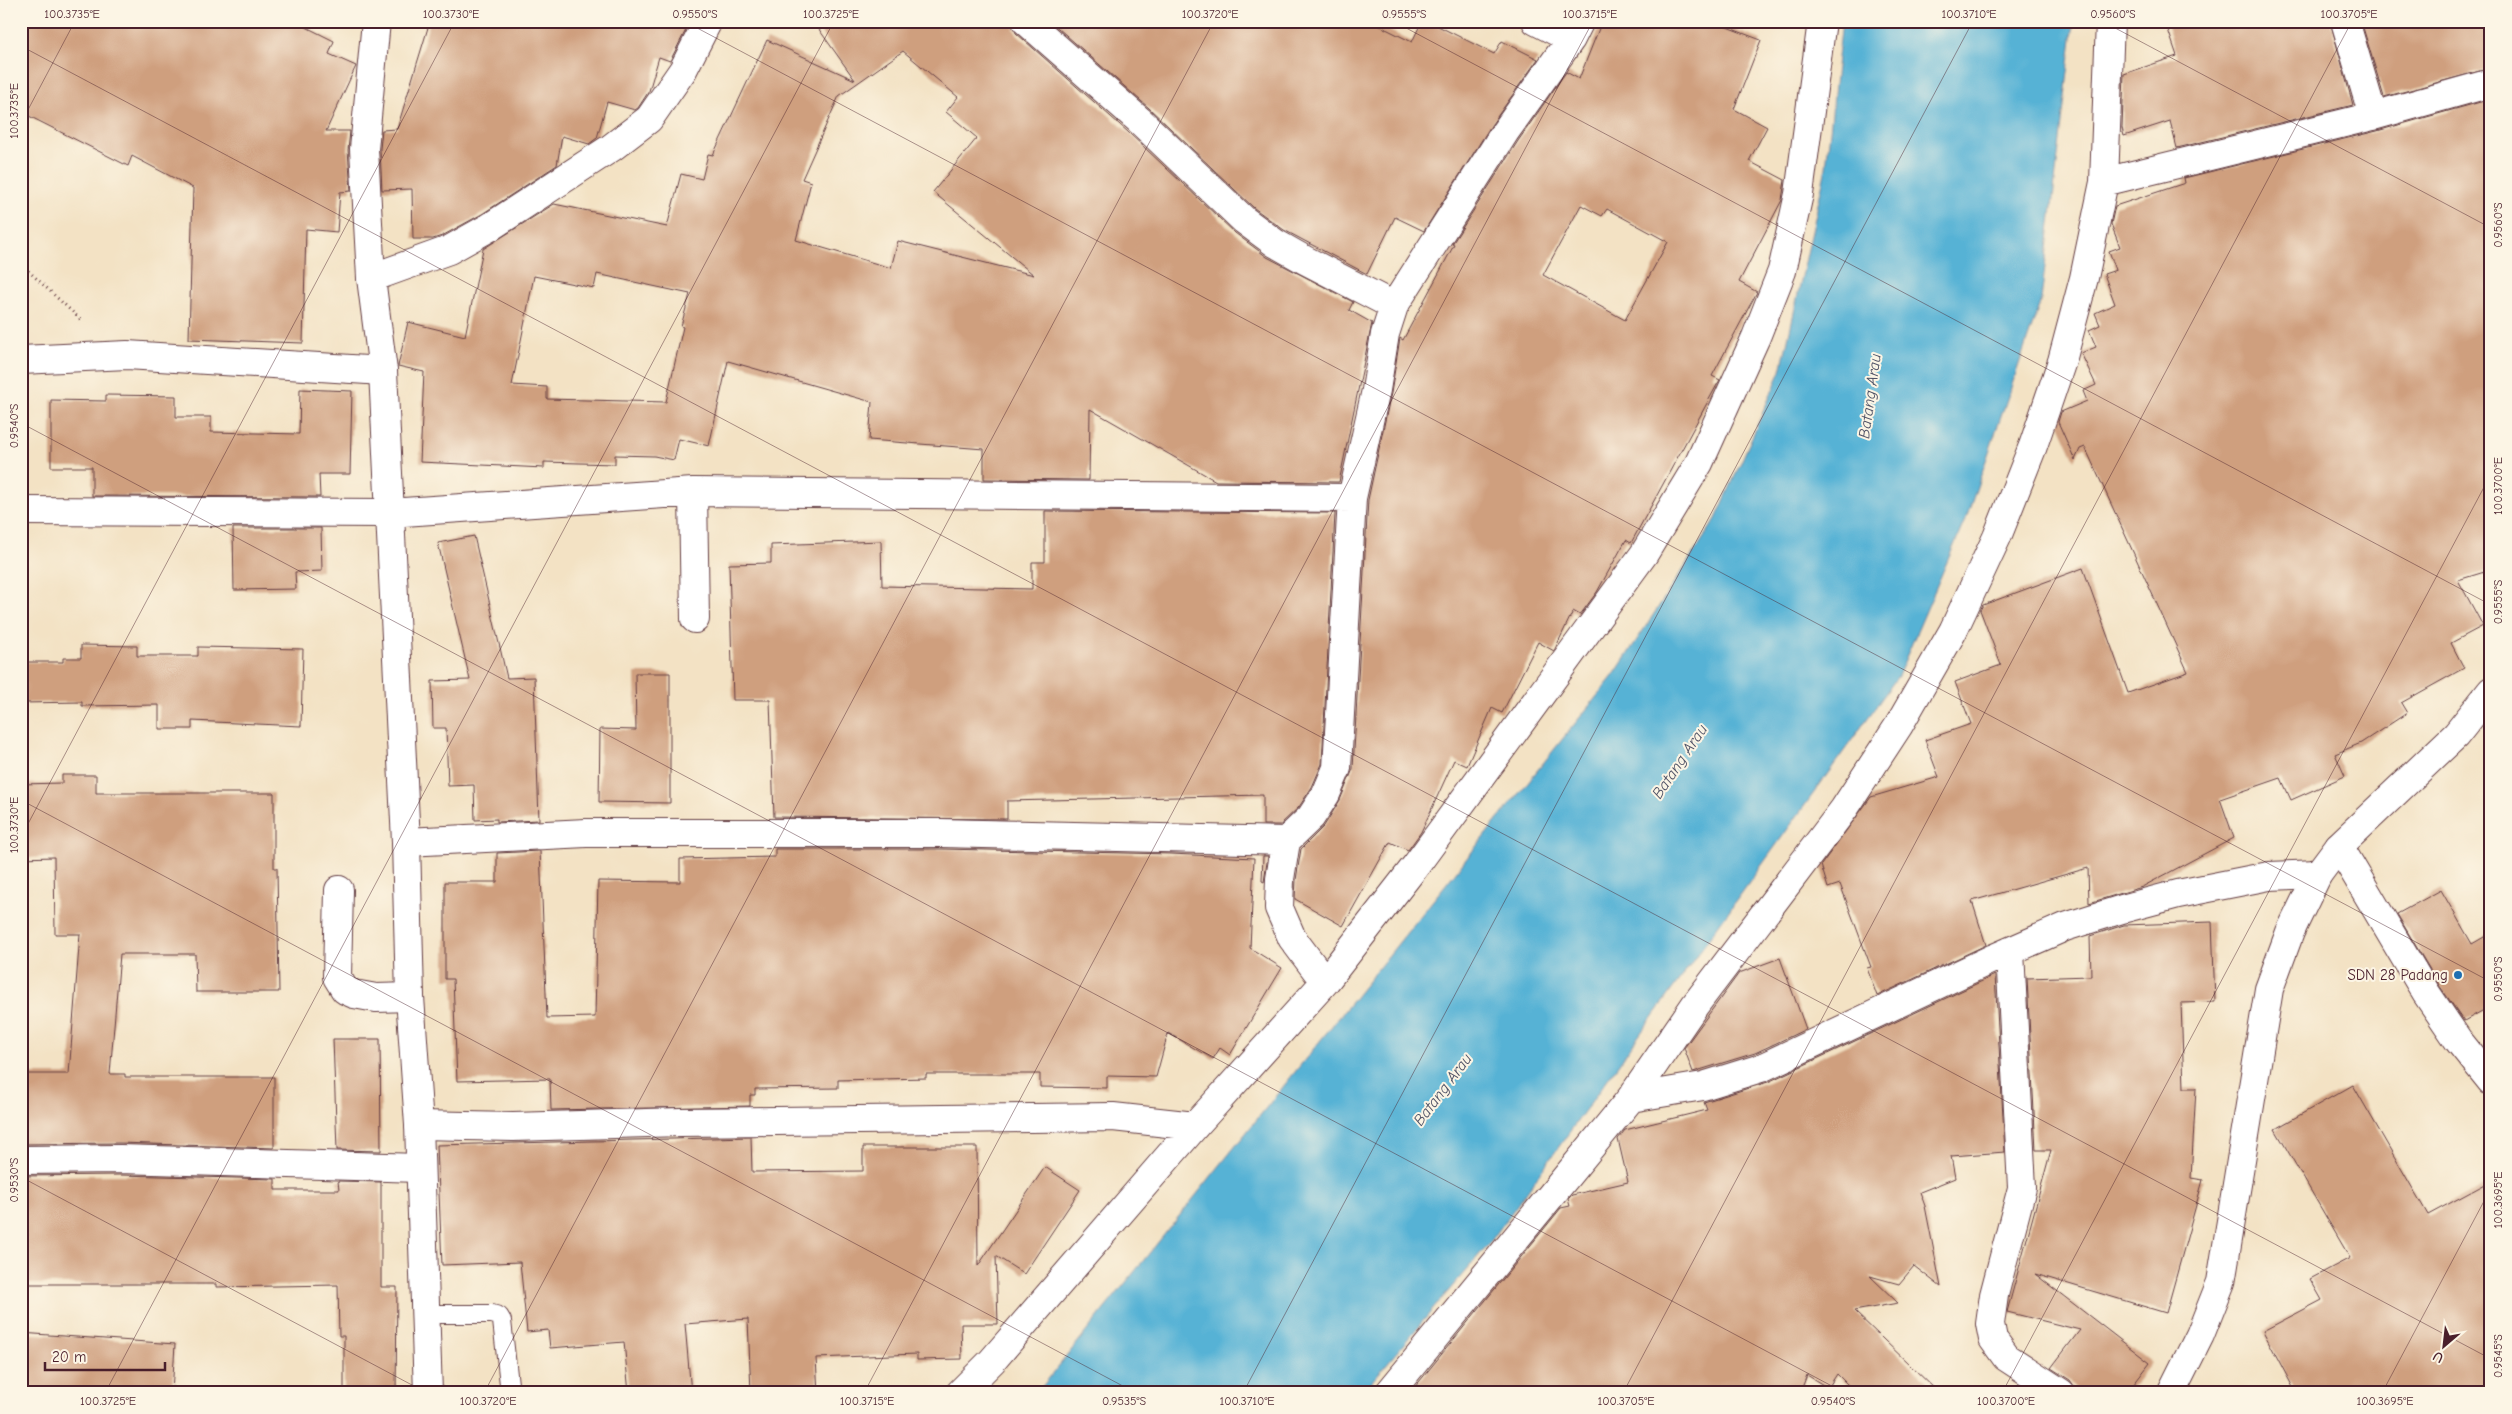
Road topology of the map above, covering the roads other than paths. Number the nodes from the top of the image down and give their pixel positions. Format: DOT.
graph roads {
  1 [pos="376,21"];
  2 [pos="708,21"];
  3 [pos="1026,21"];
  4 [pos="1536,21"];
  5 [pos="1822,21"];
  6 [pos="2110,21"];
  7 [pos="2345,21"];
  8 [pos="1576,30"];
  9 [pos="2491,83"];
  10 [pos="2373,116"];
  11 [pos="2104,182"];
  12 [pos="371,278"];
  13 [pos="1394,306"];
  14 [pos="21,360"];
  15 [pos="383,371"];
  16 [pos="692,492"];
  17 [pos="1352,498"];
  18 [pos="21,511"];
  19 [pos="389,513"];
  20 [pos="695,619"];
  21 [pos="2491,691"];
  22 [pos="2491,725"];
  23 [pos="2456,734"];
  24 [pos="1286,841"];
  25 [pos="406,842"];
  26 [pos="2339,846"];
  27 [pos="2318,874"];
  28 [pos="339,890"];
  29 [pos="2010,951"];
  30 [pos="1325,982"];
  31 [pos="410,997"];
  32 [pos="2491,1081"];
  33 [pos="1631,1098"];
  34 [pos="419,1126"];
  35 [pos="1195,1126"];
  36 [pos="21,1160"];
  37 [pos="419,1168"];
  38 [pos="425,1314"];
  39 [pos="428,1393"];
  40 [pos="510,1393"];
  41 [pos="960,1393"];
  42 [pos="1390,1393"];
  43 [pos="2061,1393"];
  44 [pos="2171,1393"];
  1 -- 12 [label="street"];
  2 -- 12 [label="street"];
  3 -- 13 [label="street"];
  4 -- 8 [label="street"];
  5 -- 30 [label="street"];
  6 -- 11 [label="street"];
  7 -- 10 [label="street"];
  8 -- 13 [label="street"];
  9 -- 10 [label="street"];
  10 -- 11 [label="street"];
  11 -- 33 [label="street"];
  12 -- 15 [label="street"];
  13 -- 17 [label="street"];
  14 -- 15 [label="street"];
  15 -- 19 [label="street"];
  16 -- 17 [label="street"];
  16 -- 19 [label="street"];
  16 -- 20 [label="street"];
  17 -- 24 [label="street"];
  18 -- 19 [label="street"];
  19 -- 25 [label="street"];
  21 -- 23 [label="street"];
  22 -- 23 [label="street"];
  23 -- 26 [label="street"];
  24 -- 25 [label="street"];
  24 -- 30 [label="street"];
  25 -- 31 [label="street"];
  26 -- 27 [label="street"];
  26 -- 32 [label="street"];
  27 -- 29 [label="street"];
  27 -- 44 [label="street"];
  28 -- 31 [label="street"];
  29 -- 33 [label="street"];
  29 -- 43 [label="street"];
  30 -- 35 [label="street"];
  31 -- 34 [label="street"];
  33 -- 42 [label="street"];
  34 -- 35 [label="street"];
  34 -- 37 [label="street"];
  35 -- 41 [label="street"];
  36 -- 37 [label="street"];
  37 -- 38 [label="street"];
  38 -- 39 [label="street"];
  38 -- 40 [label="lane"];
}
